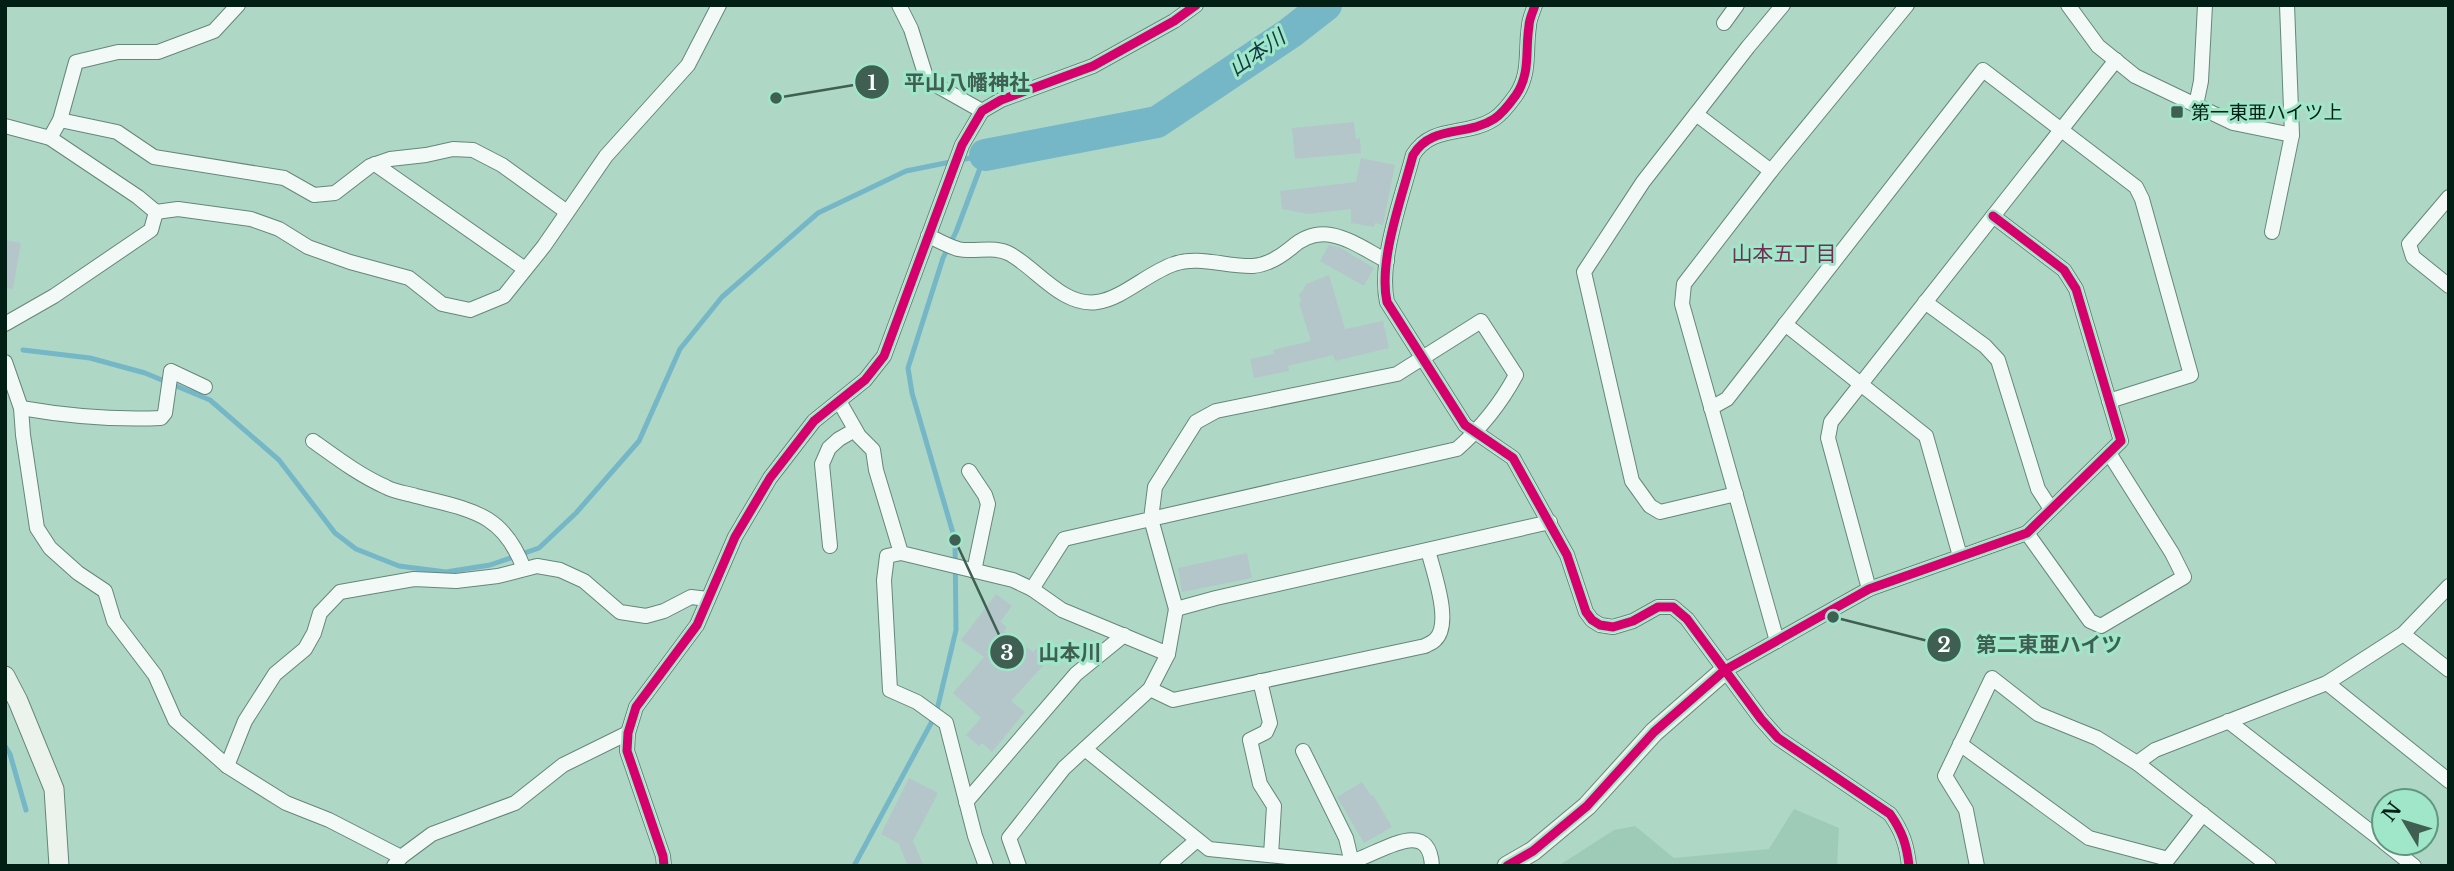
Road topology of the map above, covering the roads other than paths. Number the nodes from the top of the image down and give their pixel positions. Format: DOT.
graph roads {
  1 [pos="237,5"];
  2 [pos="719,5"];
  3 [pos="899,5"];
  4 [pos="1196,5"];
  5 [pos="1535,5"];
  6 [pos="1737,5"];
  7 [pos="1783,5"];
  8 [pos="1907,5"];
  9 [pos="2068,5"];
  10 [pos="2205,5"];
  11 [pos="2287,5"];
  12 [pos="1724,23"];
  13 [pos="2116,61"];
  14 [pos="2196,105"];
  15 [pos="982,111"];
  16 [pos="1696,114"];
  17 [pos="60,120"];
  18 [pos="5,126"];
  19 [pos="2060,131"];
  20 [pos="2292,135"];
  21 [pos="50,138"];
  22 [pos="375,164"];
  23 [pos="1771,171"];
  24 [pos="2449,197"];
  25 [pos="156,212"];
  26 [pos="568,212"];
  27 [pos="1993,216"];
  28 [pos="2272,232"];
  29 [pos="928,236"];
  30 [pos="1387,261"];
  31 [pos="525,269"];
  32 [pos="2449,286"];
  33 [pos="1925,302"];
  34 [pos="5,324"];
  35 [pos="1785,324"];
  36 [pos="1423,359"];
  37 [pos="5,362"];
  38 [pos="1860,384"];
  39 [pos="205,387"];
  40 [pos="839,401"];
  41 [pos="2109,401"];
  42 [pos="21,408"];
  43 [pos="1711,408"];
  44 [pos="855,430"];
  45 [pos="1476,432"];
  46 [pos="313,441"];
  47 [pos="2109,453"];
  48 [pos="969,471"];
  49 [pos="1735,494"];
  50 [pos="2051,509"];
  51 [pos="1151,519"];
  52 [pos="1550,523"];
  53 [pos="2027,533"];
  54 [pos="830,546"];
  55 [pos="1428,550"];
  56 [pos="901,553"];
  57 [pos="1960,556"];
  58 [pos="524,569"];
  59 [pos="974,571"];
  60 [pos="2449,586"];
  61 [pos="1032,589"];
  62 [pos="1868,589"];
  63 [pos="708,599"];
  64 [pos="1176,609"];
  65 [pos="2403,634"];
  66 [pos="1124,635"];
  67 [pos="1777,641"];
  68 [pos="1168,654"];
  69 [pos="1725,670"];
  70 [pos="2449,670"];
  71 [pos="5,676"];
  72 [pos="1260,681"];
  73 [pos="2327,683"];
  74 [pos="1150,690"];
  75 [pos="2228,721"];
  76 [pos="628,733"];
  77 [pos="1960,744"];
  78 [pos="1085,748"];
  79 [pos="1303,751"];
  80 [pos="2137,763"];
  81 [pos="227,766"];
  82 [pos="2449,781"];
  83 [pos="966,803"];
  84 [pos="2203,814"];
  85 [pos="2370,832"];
  86 [pos="1197,839"];
  87 [pos="1280,859"];
  88 [pos="399,863"];
  89 [pos="1352,863"];
  90 [pos="59,866"];
  91 [pos="664,866"];
  92 [pos="986,866"];
  93 [pos="1019,866"];
  94 [pos="1167,866"];
  95 [pos="1433,866"];
  96 [pos="1507,866"];
  97 [pos="1909,866"];
  98 [pos="1976,866"];
  99 [pos="2269,866"];
  1 -- 17 [label="street"];
  2 -- 26 [label="street"];
  3 -- 15 [label="street"];
  4 -- 15 [label="street"];
  5 -- 30 [label="street"];
  6 -- 12 [label="street"];
  7 -- 16 [label="street"];
  8 -- 23 [label="street"];
  9 -- 13 [label="street"];
  10 -- 14 [label="street"];
  11 -- 20 [label="street"];
  13 -- 14 [label="street"];
  13 -- 19 [label="street"];
  14 -- 20 [label="street"];
  15 -- 29 [label="street"];
  16 -- 23 [label="street"];
  16 -- 49 [label="street"];
  17 -- 21 [label="street"];
  17 -- 22 [label="street"];
  18 -- 21 [label="street"];
  19 -- 27 [label="street"];
  19 -- 35 [label="street"];
  19 -- 41 [label="street"];
  20 -- 28 [label="street"];
  21 -- 25 [label="street"];
  22 -- 26 [label="street"];
  22 -- 31 [label="street"];
  23 -- 43 [label="street"];
  24 -- 32 [label="street"];
  25 -- 31 [label="street"];
  25 -- 34 [label="street"];
  26 -- 31 [label="street"];
  27 -- 33 [label="street"];
  27 -- 41 [label="street"];
  29 -- 30 [label="street"];
  29 -- 40 [label="street"];
  30 -- 36 [label="street"];
  33 -- 38 [label="street"];
  33 -- 50 [label="street"];
  35 -- 38 [label="street"];
  35 -- 43 [label="street"];
  36 -- 45 [label="street"];
  36 -- 45 [label="street"];
  36 -- 51 [label="street"];
  37 -- 42 [label="street"];
  38 -- 57 [label="street"];
  38 -- 62 [label="street"];
  39 -- 42 [label="street"];
  40 -- 44 [label="street"];
  40 -- 63 [label="street"];
  41 -- 47 [label="street"];
  42 -- 81 [label="street"];
  43 -- 49 [label="street"];
  44 -- 54 [label="street"];
  44 -- 56 [label="street"];
  45 -- 51 [label="street"];
  45 -- 52 [label="street"];
  46 -- 58 [label="street"];
  47 -- 50 [label="street"];
  47 -- 53 [label="street"];
  48 -- 59 [label="street"];
  49 -- 67 [label="street"];
  50 -- 53 [label="street"];
  51 -- 61 [label="street"];
  51 -- 64 [label="street"];
  52 -- 55 [label="street"];
  52 -- 69 [label="street"];
  53 -- 57 [label="street"];
  55 -- 64 [label="street"];
  55 -- 72 [label="street"];
  56 -- 59 [label="street"];
  56 -- 83 [label="street"];
  57 -- 62 [label="street"];
  58 -- 63 [label="street"];
  58 -- 81 [label="street"];
  59 -- 61 [label="street"];
  60 -- 65 [label="street"];
  61 -- 66 [label="street"];
  62 -- 67 [label="street"];
  63 -- 76 [label="street"];
  64 -- 68 [label="street"];
  65 -- 70 [label="street"];
  65 -- 73 [label="street"];
  66 -- 68 [label="street"];
  66 -- 83 [label="street"];
  67 -- 69 [label="street"];
  68 -- 74 [label="street"];
  69 -- 96 [label="street"];
  69 -- 97 [label="street"];
  71 -- 90 [label="street"];
  72 -- 74 [label="street"];
  72 -- 87 [label="street"];
  73 -- 75 [label="street"];
  73 -- 82 [label="street"];
  74 -- 78 [label="street"];
  75 -- 80 [label="street"];
  75 -- 85 [label="street"];
  76 -- 88 [label="street"];
  76 -- 91 [label="street"];
  77 -- 80 [label="street"];
  77 -- 84 [label="street"];
  77 -- 98 [label="street"];
  78 -- 86 [label="street"];
  78 -- 93 [label="street"];
  79 -- 89 [label="street"];
  80 -- 84 [label="street"];
  81 -- 88 [label="street"];
  83 -- 92 [label="street"];
  84 -- 99 [label="street"];
  86 -- 87 [label="street"];
  86 -- 94 [label="street"];
  87 -- 89 [label="street"];
  89 -- 95 [label="street"];
}
